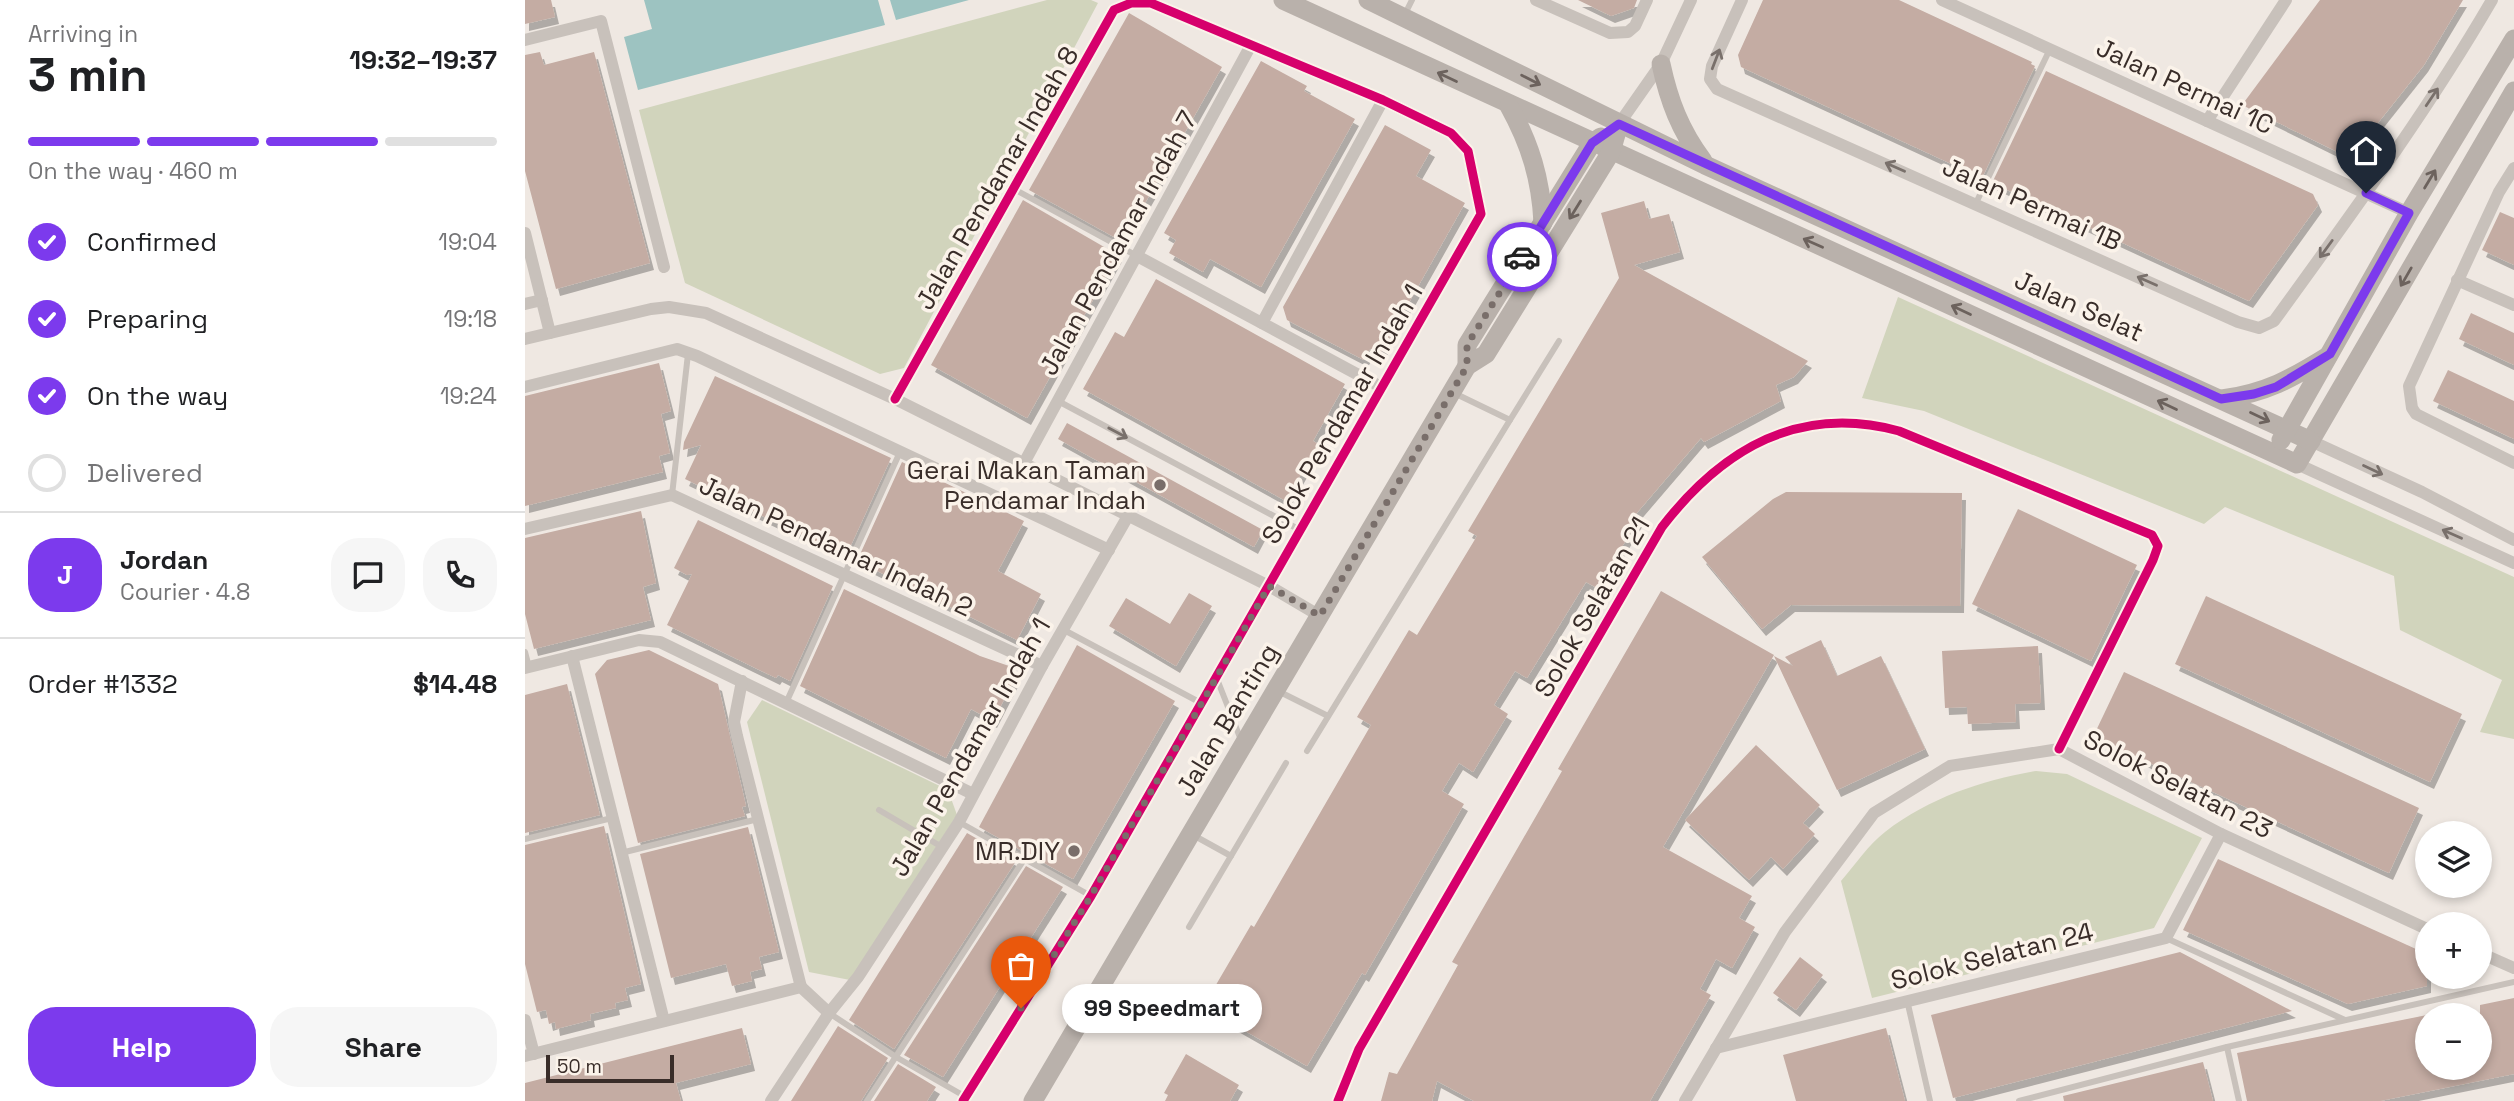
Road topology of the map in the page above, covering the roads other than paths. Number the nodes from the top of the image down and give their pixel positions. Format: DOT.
graph roads {
  1 [pos="1283,0"];
  2 [pos="1368,0"];
  3 [pos="1536,0"];
  4 [pos="1647,0"];
  5 [pos="1691,0"];
  6 [pos="1742,0"];
  7 [pos="2286,0"];
  8 [pos="2492,0"];
  9 [pos="1948,1"];
  10 [pos="1151,3"];
  11 [pos="1559,5"];
  12 [pos="1408,8"];
  13 [pos="2514,39"];
  14 [pos="525,40"];
  15 [pos="1251,45"];
  16 [pos="2050,49"];
  17 [pos="1661,64"];
  18 [pos="2514,91"];
  19 [pos="1383,100"];
  20 [pos="1509,106"];
  21 [pos="2207,121"];
  22 [pos="1619,124"];
  23 [pos="1592,143"];
  24 [pos="1611,152"];
  25 [pos="1705,165"];
  26 [pos="2514,168"];
  27 [pos="1014,189"];
  28 [pos="2366,193"];
  29 [pos="1976,203"];
  30 [pos="2409,213"];
  31 [pos="1543,223"];
  32 [pos="525,233"];
  33 [pos="1137,256"];
  34 [pos="664,267"];
  35 [pos="2458,279"];
  36 [pos="542,300"];
  37 [pos="525,304"];
  38 [pos="2514,305"];
  39 [pos="1262,323"];
  40 [pos="550,333"];
  41 [pos="525,340"];
  42 [pos="1559,341"];
  43 [pos="688,353"];
  44 [pos="2330,354"];
  45 [pos="1467,366"];
  46 [pos="525,387"];
  47 [pos="1381,387"];
  48 [pos="1452,392"];
  49 [pos="895,399"];
  50 [pos="2221,399"];
  51 [pos="1058,401"];
  52 [pos="1510,420"];
  53 [pos="2287,430"];
  54 [pos="2311,441"];
  55 [pos="900,452"];
  56 [pos="2274,454"];
  57 [pos="1024,463"];
  58 [pos="2514,463"];
  59 [pos="2297,464"];
  60 [pos="672,495"];
  61 [pos="1128,516"];
  62 [pos="525,529"];
  63 [pos="1300,531"];
  64 [pos="2514,540"];
  65 [pos="1108,550"];
  66 [pos="2514,563"];
  67 [pos="846,576"];
  68 [pos="1269,586"];
  69 [pos="1320,616"];
  70 [pos="1064,630"];
  71 [pos="525,652"];
  72 [pos="572,656"];
  73 [pos="1042,666"];
  74 [pos="527,668"];
  75 [pos="1217,677"];
  76 [pos="742,681"];
  77 [pos="1275,689"];
  78 [pos="786,703"];
  79 [pos="1202,703"];
  80 [pos="1328,716"];
  81 [pos="1243,746"];
  82 [pos="2059,749"];
  83 [pos="1307,751"];
  84 [pos="1286,763"];
  85 [pos="973,794"];
  86 [pos="879,810"];
  87 [pos="612,818"];
  88 [pos="758,819"];
  89 [pos="959,822"];
  90 [pos="1190,834"];
  91 [pos="2221,834"];
  92 [pos="525,839"];
  93 [pos="943,847"];
  94 [pos="621,853"];
  95 [pos="1231,856"];
  96 [pos="1025,858"];
  97 [pos="1091,896"];
  98 [pos="2415,923"];
  99 [pos="1189,927"];
  100 [pos="2166,938"];
  101 [pos="2492,958"];
  102 [pos="2514,968"];
  103 [pos="2514,982"];
  104 [pos="801,987"];
  105 [pos="1907,1000"];
  106 [pos="829,1013"];
  107 [pos="525,1020"];
  108 [pos="2346,1020"];
  109 [pos="664,1021"];
  110 [pos="2227,1047"];
  111 [pos="1716,1048"];
  112 [pos="529,1055"];
  113 [pos="896,1057"];
  114 [pos="965,1099"];
  115 [pos="771,1101"];
  116 [pos="867,1101"];
  117 [pos="1033,1101"];
  118 [pos="1338,1101"];
  119 [pos="1685,1101"];
  120 [pos="1930,1101"];
  121 [pos="2019,1101"];
  122 [pos="2239,1101"];
  20 -- 1 [label="main road, one-way"];
  2 -- 12 [label="main road, Jalan Selat"];
  3 -- 11 [label="street"];
  4 -- 11 [label="street"];
  5 -- 17 [label="street"];
  29 -- 6 [label="street, Jalan Permai 1B, one-way"];
  7 -- 21 [label="street"];
  28 -- 8 [label="street, Jalan Permai 1B, one-way"];
  9 -- 16 [label="street, Jalan Permai 1C"];
  10 -- 15 [label="street, Solok Pendamar Indah 1"];
  10 -- 27 [label="street, Jalan Pendamar Indah 8"];
  12 -- 22 [label="main road, Jalan Selat, one-way"];
  30 -- 13 [label="main road, one-way"];
  14 -- 34 [label="street"];
  15 -- 19 [label="street, Solok Pendamar Indah 1"];
  15 -- 33 [label="street, Jalan Pendamar Indah 7"];
  16 -- 21 [label="street, Jalan Permai 1C"];
  16 -- 29 [label="lane"];
  17 -- 22 [label="street"];
  17 -- 25 [label="main road"];
  18 -- 54 [label="main road, one-way"];
  19 -- 39 [label="street"];
  19 -- 47 [label="street, Solok Pendamar Indah 1"];
  20 -- 23 [label="main road"];
  20 -- 31 [label="main road"];
  21 -- 28 [label="street, Jalan Permai 1C"];
  22 -- 23 [label="main road, Jalan Banting"];
  22 -- 24 [label="main road, Jalan Banting"];
  22 -- 25 [label="main road, Jalan Selat"];
  23 -- 24 [label="main road"];
  23 -- 31 [label="main road, Jalan Banting"];
  24 -- 45 [label="main road, Jalan Banting, one-way"];
  56 -- 24 [label="main road, one-way"];
  25 -- 50 [label="main road, Jalan Selat"];
  26 -- 35 [label="street"];
  27 -- 33 [label="lane"];
  27 -- 49 [label="street, Jalan Pendamar Indah 8"];
  28 -- 29 [label="street, Jalan Permai 1B, one-way"];
  28 -- 30 [label="street, Jalan Permai 1C"];
  30 -- 44 [label="main road"];
  31 -- 45 [label="main road, Jalan Banting"];
  32 -- 36 [label="street"];
  33 -- 39 [label="street"];
  33 -- 51 [label="street, Jalan Pendamar Indah 7"];
  35 -- 38 [label="street"];
  35 -- 58 [label="street"];
  36 -- 37 [label="street"];
  36 -- 40 [label="street"];
  39 -- 47 [label="street"];
  40 -- 41 [label="street"];
  40 -- 49 [label="street"];
  42 -- 52 [label="lane"];
  43 -- 46 [label="street"];
  43 -- 55 [label="street"];
  43 -- 60 [label="lane"];
  44 -- 50 [label="main road"];
  44 -- 53 [label="main road"];
  45 -- 48 [label="main road, Jalan Banting"];
  47 -- 63 [label="street, Solok Pendamar Indah 1"];
  48 -- 52 [label="lane"];
  48 -- 69 [label="main road, Jalan Banting"];
  49 -- 57 [label="street"];
  50 -- 53 [label="main road, Jalan Selat, one-way"];
  51 -- 57 [label="street, Jalan Pendamar Indah 7"];
  51 -- 63 [label="lane, one-way"];
  52 -- 80 [label="lane"];
  53 -- 54 [label="main road, Jalan Selat"];
  53 -- 56 [label="main road"];
  54 -- 59 [label="main road"];
  54 -- 64 [label="street, Jalan Selat, one-way"];
  55 -- 65 [label="street"];
  55 -- 67 [label="lane"];
  56 -- 59 [label="main road"];
  57 -- 61 [label="street"];
  66 -- 59 [label="street, one-way"];
  60 -- 62 [label="street, Jalan Pendamar Indah 2"];
  60 -- 67 [label="street, Jalan Pendamar Indah 2"];
  61 -- 65 [label="street, Jalan Pendamar Indah 1"];
  61 -- 68 [label="street"];
  63 -- 68 [label="street, Solok Pendamar Indah 1"];
  65 -- 70 [label="street, Jalan Pendamar Indah 1"];
  67 -- 73 [label="street, Jalan Pendamar Indah 2"];
  67 -- 78 [label="lane"];
  68 -- 69 [label="street"];
  68 -- 75 [label="street, Solok Pendamar Indah 1"];
  69 -- 77 [label="main road, Jalan Banting"];
  70 -- 73 [label="street, Jalan Pendamar Indah 1"];
  70 -- 79 [label="lane"];
  71 -- 74 [label="lane"];
  72 -- 74 [label="street"];
  72 -- 76 [label="street"];
  72 -- 87 [label="street"];
  73 -- 85 [label="street, Jalan Pendamar Indah 1"];
  75 -- 79 [label="street, Solok Pendamar Indah 1"];
  75 -- 81 [label="lane"];
  76 -- 78 [label="street"];
  76 -- 88 [label="street"];
  77 -- 80 [label="lane"];
  77 -- 81 [label="main road, Jalan Banting"];
  78 -- 85 [label="street"];
  79 -- 97 [label="street, Solok Pendamar Indah 1"];
  80 -- 83 [label="lane"];
  81 -- 90 [label="main road, Jalan Banting"];
  82 -- 91 [label="street, Solok Selatan 23"];
  82 -- 111 [label="street, Solok Selatan 23"];
  82 -- 118 [label="street, Solok Selatan 21"];
  84 -- 95 [label="lane"];
  85 -- 89 [label="street, Jalan Pendamar Indah 1"];
  86 -- 93 [label="lane"];
  87 -- 92 [label="lane"];
  87 -- 94 [label="street"];
  88 -- 94 [label="lane"];
  88 -- 104 [label="street"];
  89 -- 93 [label="street, Jalan Pendamar Indah 1"];
  89 -- 96 [label="lane"];
  90 -- 95 [label="lane"];
  90 -- 117 [label="main road, Jalan Banting"];
  91 -- 98 [label="street, Solok Selatan 23"];
  91 -- 100 [label="street"];
  93 -- 106 [label="street, Jalan Pendamar Indah 1"];
  94 -- 109 [label="street"];
  95 -- 99 [label="lane"];
  96 -- 97 [label="lane"];
  96 -- 113 [label="lane"];
  97 -- 114 [label="street, Solok Pendamar Indah 1"];
  100 -- 105 [label="street, Solok Selatan 24"];
  100 -- 108 [label="lane"];
  101 -- 102 [label="street"];
  103 -- 108 [label="lane"];
  104 -- 106 [label="street"];
  104 -- 109 [label="street"];
  105 -- 111 [label="street, Solok Selatan 24"];
  105 -- 120 [label="lane"];
  106 -- 113 [label="lane"];
  106 -- 115 [label="street, Jalan Pendamar Indah 1"];
  107 -- 112 [label="street"];
  108 -- 110 [label="lane"];
  109 -- 112 [label="street"];
  110 -- 121 [label="lane"];
  110 -- 122 [label="lane"];
  111 -- 119 [label="street, Solok Selatan 23"];
  113 -- 114 [label="lane"];
  113 -- 116 [label="lane"];
}
